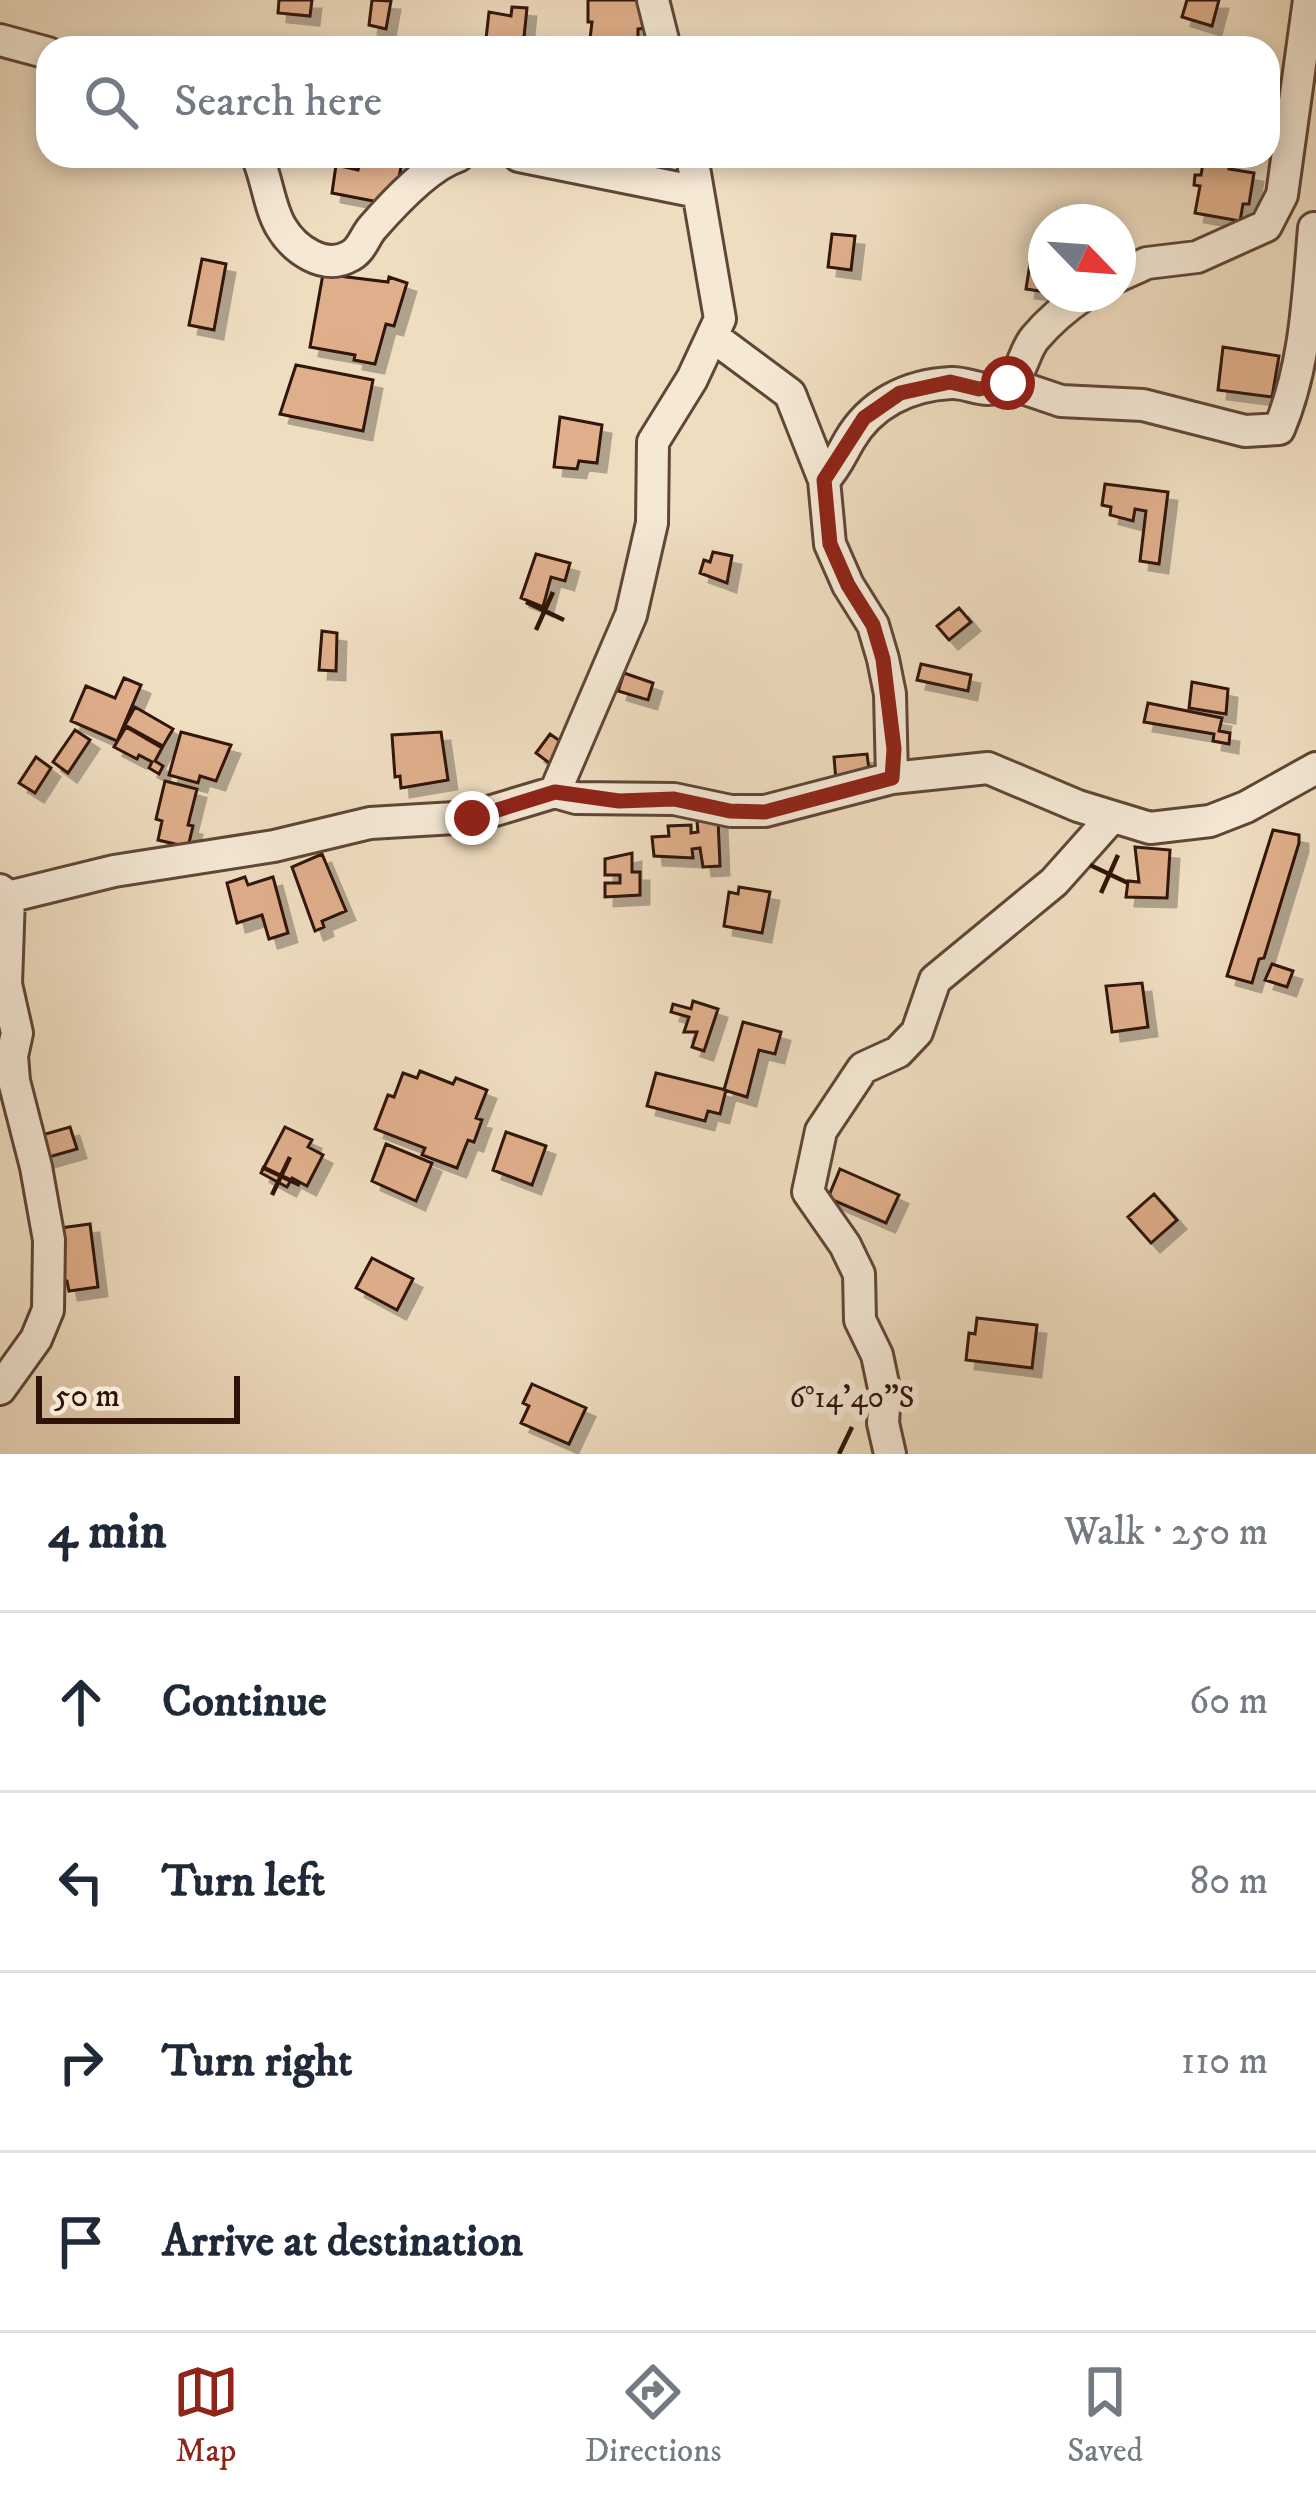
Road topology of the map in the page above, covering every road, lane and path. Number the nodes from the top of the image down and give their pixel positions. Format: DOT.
graph roads {
  1 [pos="653,0"];
  2 [pos="1309,0"];
  3 [pos="662,36"];
  4 [pos="0,40"];
  5 [pos="36,50"];
  6 [pos="261,168"];
  7 [pos="439,168"];
  8 [pos="579,168"];
  9 [pos="694,168"];
  10 [pos="698,192"];
  11 [pos="1266,226"];
  12 [pos="1315,228"];
  13 [pos="1136,268"];
  14 [pos="1060,312"];
  15 [pos="712,336"];
  16 [pos="1008,383"];
  17 [pos="824,480"];
  18 [pos="1316,768"];
  19 [pos="892,778"];
  20 [pos="555,792"];
  21 [pos="1112,817"];
  22 [pos="3,895"];
  23 [pos="0,1388"];
  24 [pos="890,1454"];
  1 -- 3 [label="street"];
  2 -- 11 [label="street"];
  4 -- 5 [label="street"];
  6 -- 7 [label="street"];
  8 -- 10 [label="street"];
  9 -- 10 [label="street"];
  10 -- 15 [label="street"];
  11 -- 12 [label="street"];
  11 -- 13 [label="street"];
  12 -- 16 [label="street"];
  14 -- 16 [label="street"];
  15 -- 17 [label="street"];
  15 -- 20 [label="street"];
  16 -- 17 [label="street"];
  17 -- 19 [label="street"];
  18 -- 21 [label="street"];
  19 -- 20 [label="street"];
  19 -- 21 [label="street"];
  20 -- 22 [label="street"];
  21 -- 24 [label="street"];
  22 -- 23 [label="street"];
}
